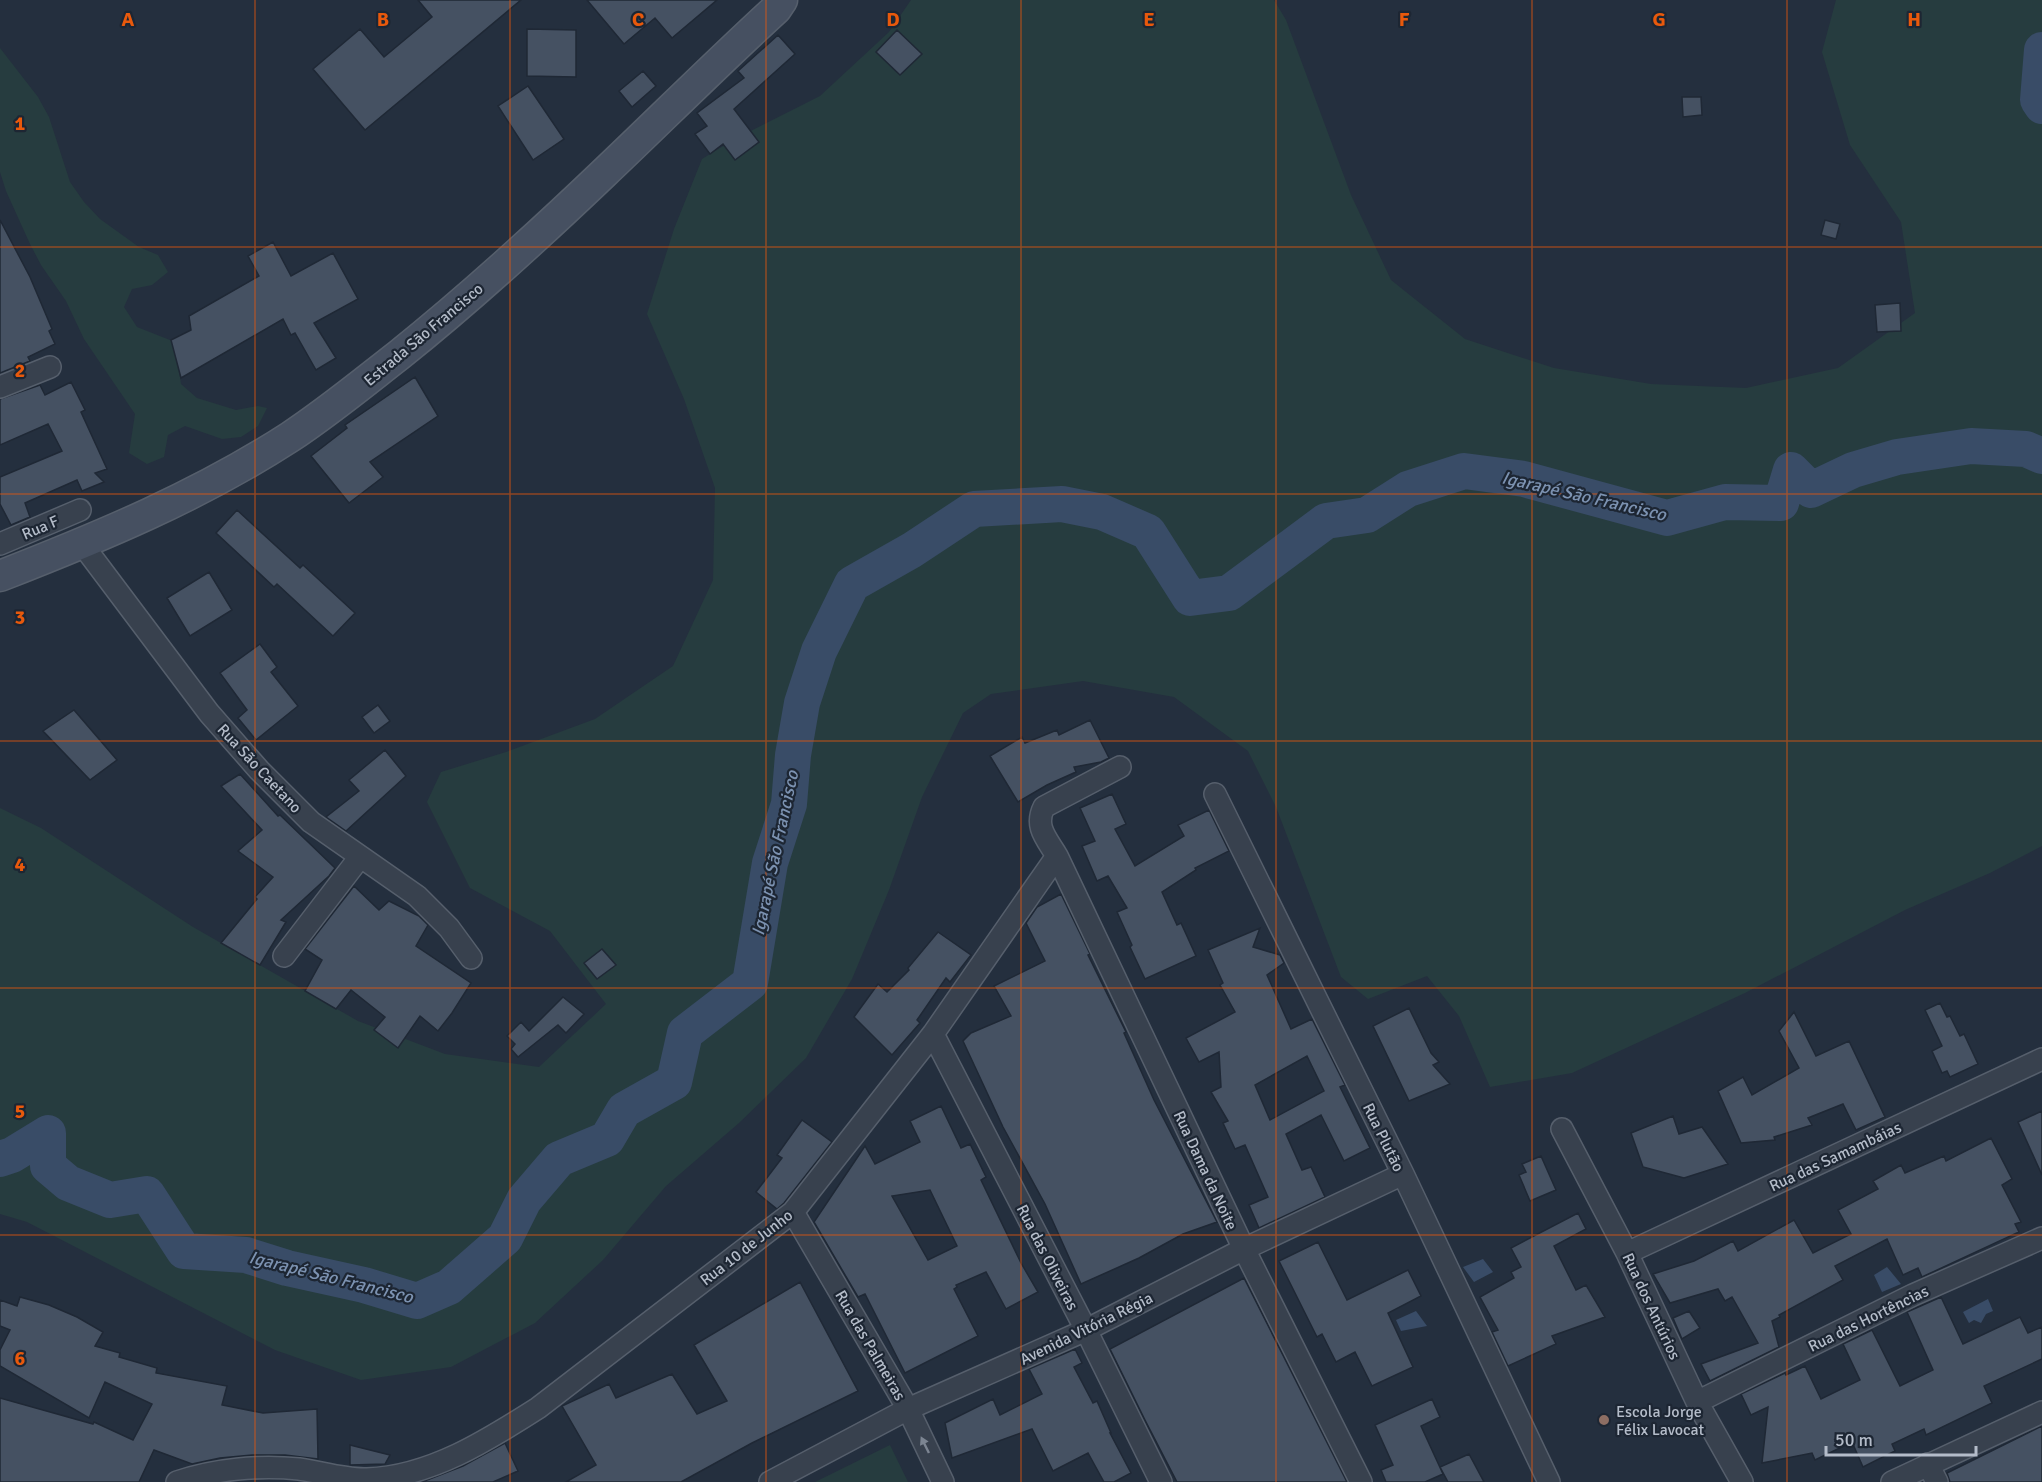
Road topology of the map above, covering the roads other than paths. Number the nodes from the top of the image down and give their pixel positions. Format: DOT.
graph roads {
  1 [pos="782,0"];
  2 [pos="50,367"];
  3 [pos="0,387"];
  4 [pos="80,510"];
  5 [pos="0,544"];
  6 [pos="82,544"];
  7 [pos="0,576"];
  8 [pos="1120,767"];
  9 [pos="1215,794"];
  10 [pos="1057,856"];
  11 [pos="360,857"];
  12 [pos="284,956"];
  13 [pos="471,958"];
  14 [pos="933,1034"];
  15 [pos="2042,1059"];
  16 [pos="1562,1129"];
  17 [pos="1403,1174"];
  18 [pos="793,1212"];
  19 [pos="2042,1238"];
  20 [pos="1244,1249"];
  21 [pos="1628,1253"];
  22 [pos="1086,1330"];
  23 [pos="1697,1402"];
  24 [pos="908,1409"];
  25 [pos="2042,1412"];
  26 [pos="1933,1473"];
  27 [pos="177,1482"];
  28 [pos="770,1482"];
  29 [pos="943,1482"];
  30 [pos="1161,1482"];
  31 [pos="1361,1482"];
  32 [pos="1550,1482"];
  33 [pos="1742,1482"];
  34 [pos="1892,1482"];
  1 -- 6 [label="street, Estrada São Francisco"];
  2 -- 3 [label="street"];
  4 -- 5 [label="street, Rua F"];
  6 -- 7 [label="street, Estrada São Francisco"];
  6 -- 11 [label="street, Rua São Caetano"];
  8 -- 10 [label="street"];
  9 -- 17 [label="street, Rua Plutão"];
  10 -- 14 [label="street, Rua 10 de Junho"];
  10 -- 20 [label="street, Rua Dama da Noite"];
  11 -- 12 [label="street"];
  11 -- 13 [label="street, Rua São Caetano"];
  14 -- 18 [label="street, Rua 10 de Junho"];
  14 -- 22 [label="street, Rua das Oliveiras"];
  15 -- 21 [label="street, Rua das Samambáias"];
  16 -- 21 [label="street, Rua dos Antúrios"];
  17 -- 20 [label="street, Avenida Vitória Régia"];
  17 -- 32 [label="street, Rua Plutão"];
  18 -- 24 [label="street, Rua das Palmeiras"];
  18 -- 27 [label="street, Rua 10 de Junho"];
  19 -- 23 [label="street, Rua das Hortências"];
  20 -- 22 [label="street, Avenida Vitória Régia"];
  20 -- 31 [label="street, Rua Dama da Noite"];
  21 -- 23 [label="street, Rua dos Antúrios"];
  22 -- 24 [label="street, Avenida Vitória Régia"];
  22 -- 30 [label="street, Rua das Oliveiras"];
  23 -- 33 [label="street, Rua dos Antúrios"];
  24 -- 28 [label="street, Avenida Vitória Régia"];
  29 -- 24 [label="street, Rua das Palmeiras, one-way"];
  25 -- 26 [label="street"];
  26 -- 34 [label="street"];
}
